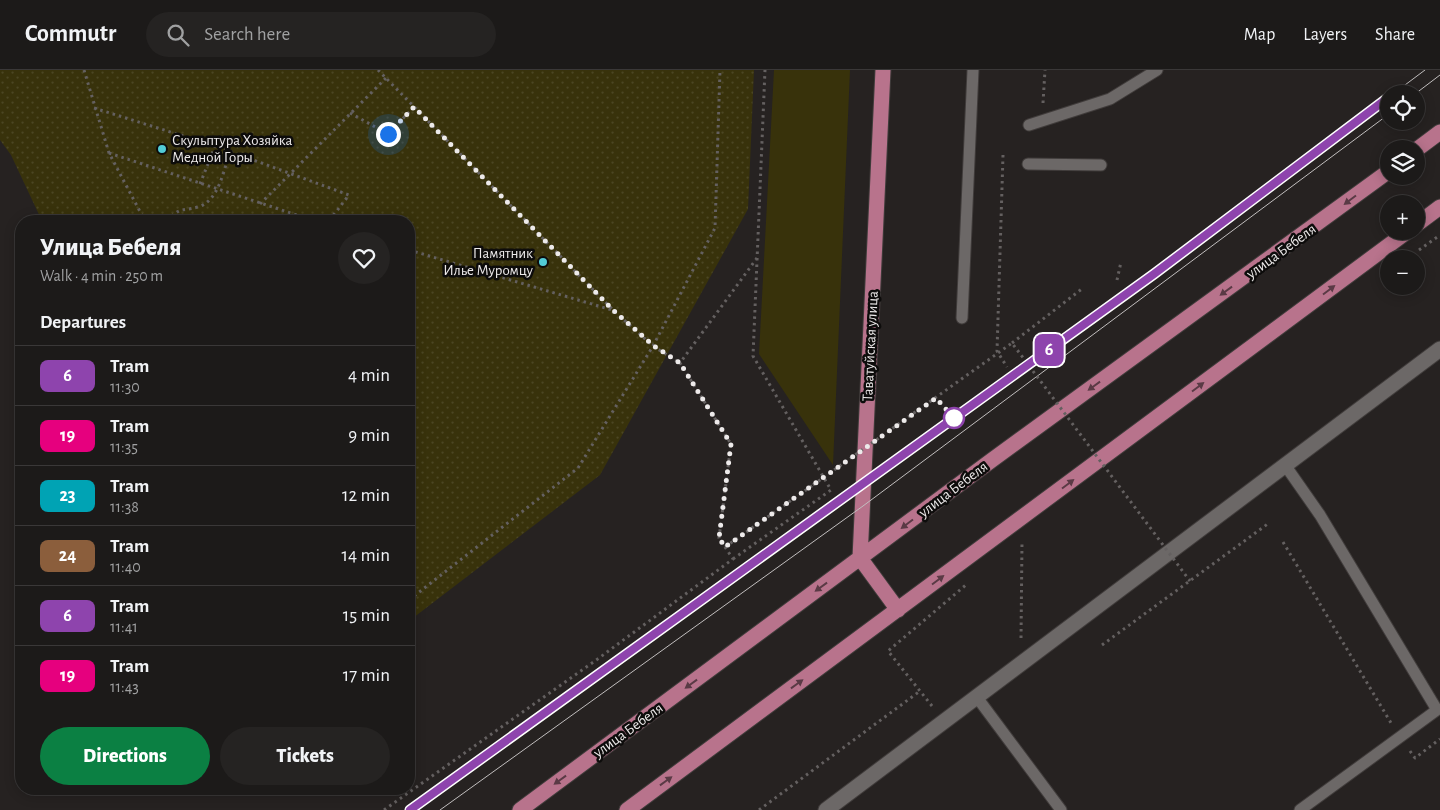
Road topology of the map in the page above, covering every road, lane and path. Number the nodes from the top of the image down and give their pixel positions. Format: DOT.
graph roads {
  1 [pos="84,70"];
  2 [pos="378,70"];
  3 [pos="720,70"];
  4 [pos="765,70"];
  5 [pos="883,70"];
  6 [pos="973,70"];
  7 [pos="1045,70"];
  8 [pos="1157,70"];
  9 [pos="386,78"];
  10 [pos="414,107"];
  11 [pos="94,108"];
  12 [pos="350,114"];
  13 [pos="1042,121"];
  14 [pos="1029,125"];
  15 [pos="1440,132"];
  16 [pos="1425,143"];
  17 [pos="215,146"];
  18 [pos="230,151"];
  19 [pos="109,154"];
  20 [pos="1004,154"];
  21 [pos="1028,164"];
  22 [pos="1101,165"];
  23 [pos="290,173"];
  24 [pos="1380,178"];
  25 [pos="200,184"];
  26 [pos="218,190"];
  27 [pos="260,204"];
  28 [pos="1440,207"];
  29 [pos="142,215"];
  30 [pos="173,215"];
  31 [pos="295,215"];
  32 [pos="334,215"];
  33 [pos="1425,218"];
  34 [pos="1440,235"];
  35 [pos="1396,240"];
  36 [pos="1419,250"];
  37 [pos="415,252"];
  38 [pos="757,258"];
  39 [pos="1121,262"];
  40 [pos="1117,280"];
  41 [pos="1083,288"];
  42 [pos="614,311"];
  43 [pos="962,318"];
  44 [pos="1012,343"];
  45 [pos="654,346"];
  46 [pos="1440,349"];
  47 [pos="680,363"];
  48 [pos="1008,367"];
  49 [pos="1285,465"];
  50 [pos="1117,468"];
  51 [pos="1109,474"];
  52 [pos="1269,523"];
  53 [pos="1283,542"];
  54 [pos="1014,545"];
  55 [pos="725,547"];
  56 [pos="860,558"];
  57 [pos="733,559"];
  58 [pos="1190,581"];
  59 [pos="970,582"];
  60 [pos="415,595"];
  61 [pos="898,610"];
  62 [pos="1022,644"];
  63 [pos="1102,645"];
  64 [pos="920,691"];
  65 [pos="976,696"];
  66 [pos="934,708"];
  67 [pos="1438,709"];
  68 [pos="1400,737"];
  69 [pos="1440,740"];
  70 [pos="415,788"];
  71 [pos="405,795"];
  72 [pos="384,810"];
  73 [pos="520,810"];
  74 [pos="627,810"];
  75 [pos="760,810"];
  76 [pos="826,810"];
  77 [pos="1061,810"];
  78 [pos="1300,810"];
  1 -- 11 [label="path"];
  2 -- 9 [label="path"];
  3 -- 45 [label="path"];
  4 -- 38 [label="path"];
  5 -- 56 [label="main road, Таватуйская улица"];
  6 -- 43 [label="lane"];
  7 -- 13 [label="path"];
  8 -- 13 [label="lane"];
  9 -- 10 [label="path"];
  9 -- 12 [label="path"];
  10 -- 12 [label="path"];
  10 -- 42 [label="path"];
  11 -- 17 [label="path"];
  11 -- 19 [label="path"];
  12 -- 23 [label="path"];
  13 -- 14 [label="lane"];
  15 -- 16 [label="main road"];
  17 -- 18 [label="path"];
  17 -- 25 [label="path"];
  18 -- 23 [label="path"];
  18 -- 26 [label="path"];
  19 -- 25 [label="path"];
  19 -- 29 [label="path"];
  20 -- 48 [label="path"];
  21 -- 22 [label="lane"];
  23 -- 27 [label="path"];
  23 -- 32 [label="path"];
  24 -- 56 [label="main road, улица Бебеля, one-way"];
  25 -- 26 [label="path"];
  26 -- 27 [label="path"];
  26 -- 30 [label="path"];
  27 -- 31 [label="path"];
  28 -- 33 [label="main road"];
  34 -- 36 [label="path"];
  61 -- 35 [label="main road, one-way"];
  37 -- 42 [label="path"];
  38 -- 47 [label="path"];
  38 -- 57 [label="path"];
  39 -- 40 [label="path"];
  41 -- 44 [label="path"];
  42 -- 45 [label="path"];
  44 -- 55 [label="path, bridge"];
  44 -- 58 [label="path, bridge"];
  45 -- 47 [label="path"];
  45 -- 60 [label="path"];
  46 -- 49 [label="street"];
  47 -- 55 [label="path"];
  49 -- 65 [label="street"];
  49 -- 67 [label="lane"];
  50 -- 51 [label="path"];
  52 -- 58 [label="path"];
  53 -- 68 [label="path"];
  54 -- 62 [label="path"];
  55 -- 57 [label="path"];
  56 -- 61 [label="main road"];
  56 -- 73 [label="main road, улица Бебеля, one-way"];
  57 -- 70 [label="path"];
  58 -- 63 [label="path"];
  59 -- 64 [label="path"];
  74 -- 61 [label="main road, one-way"];
  64 -- 66 [label="path"];
  64 -- 75 [label="path"];
  65 -- 76 [label="street"];
  65 -- 77 [label="lane"];
  67 -- 68 [label="lane"];
  68 -- 69 [label="path"];
  68 -- 78 [label="lane"];
  71 -- 72 [label="path"];
}
